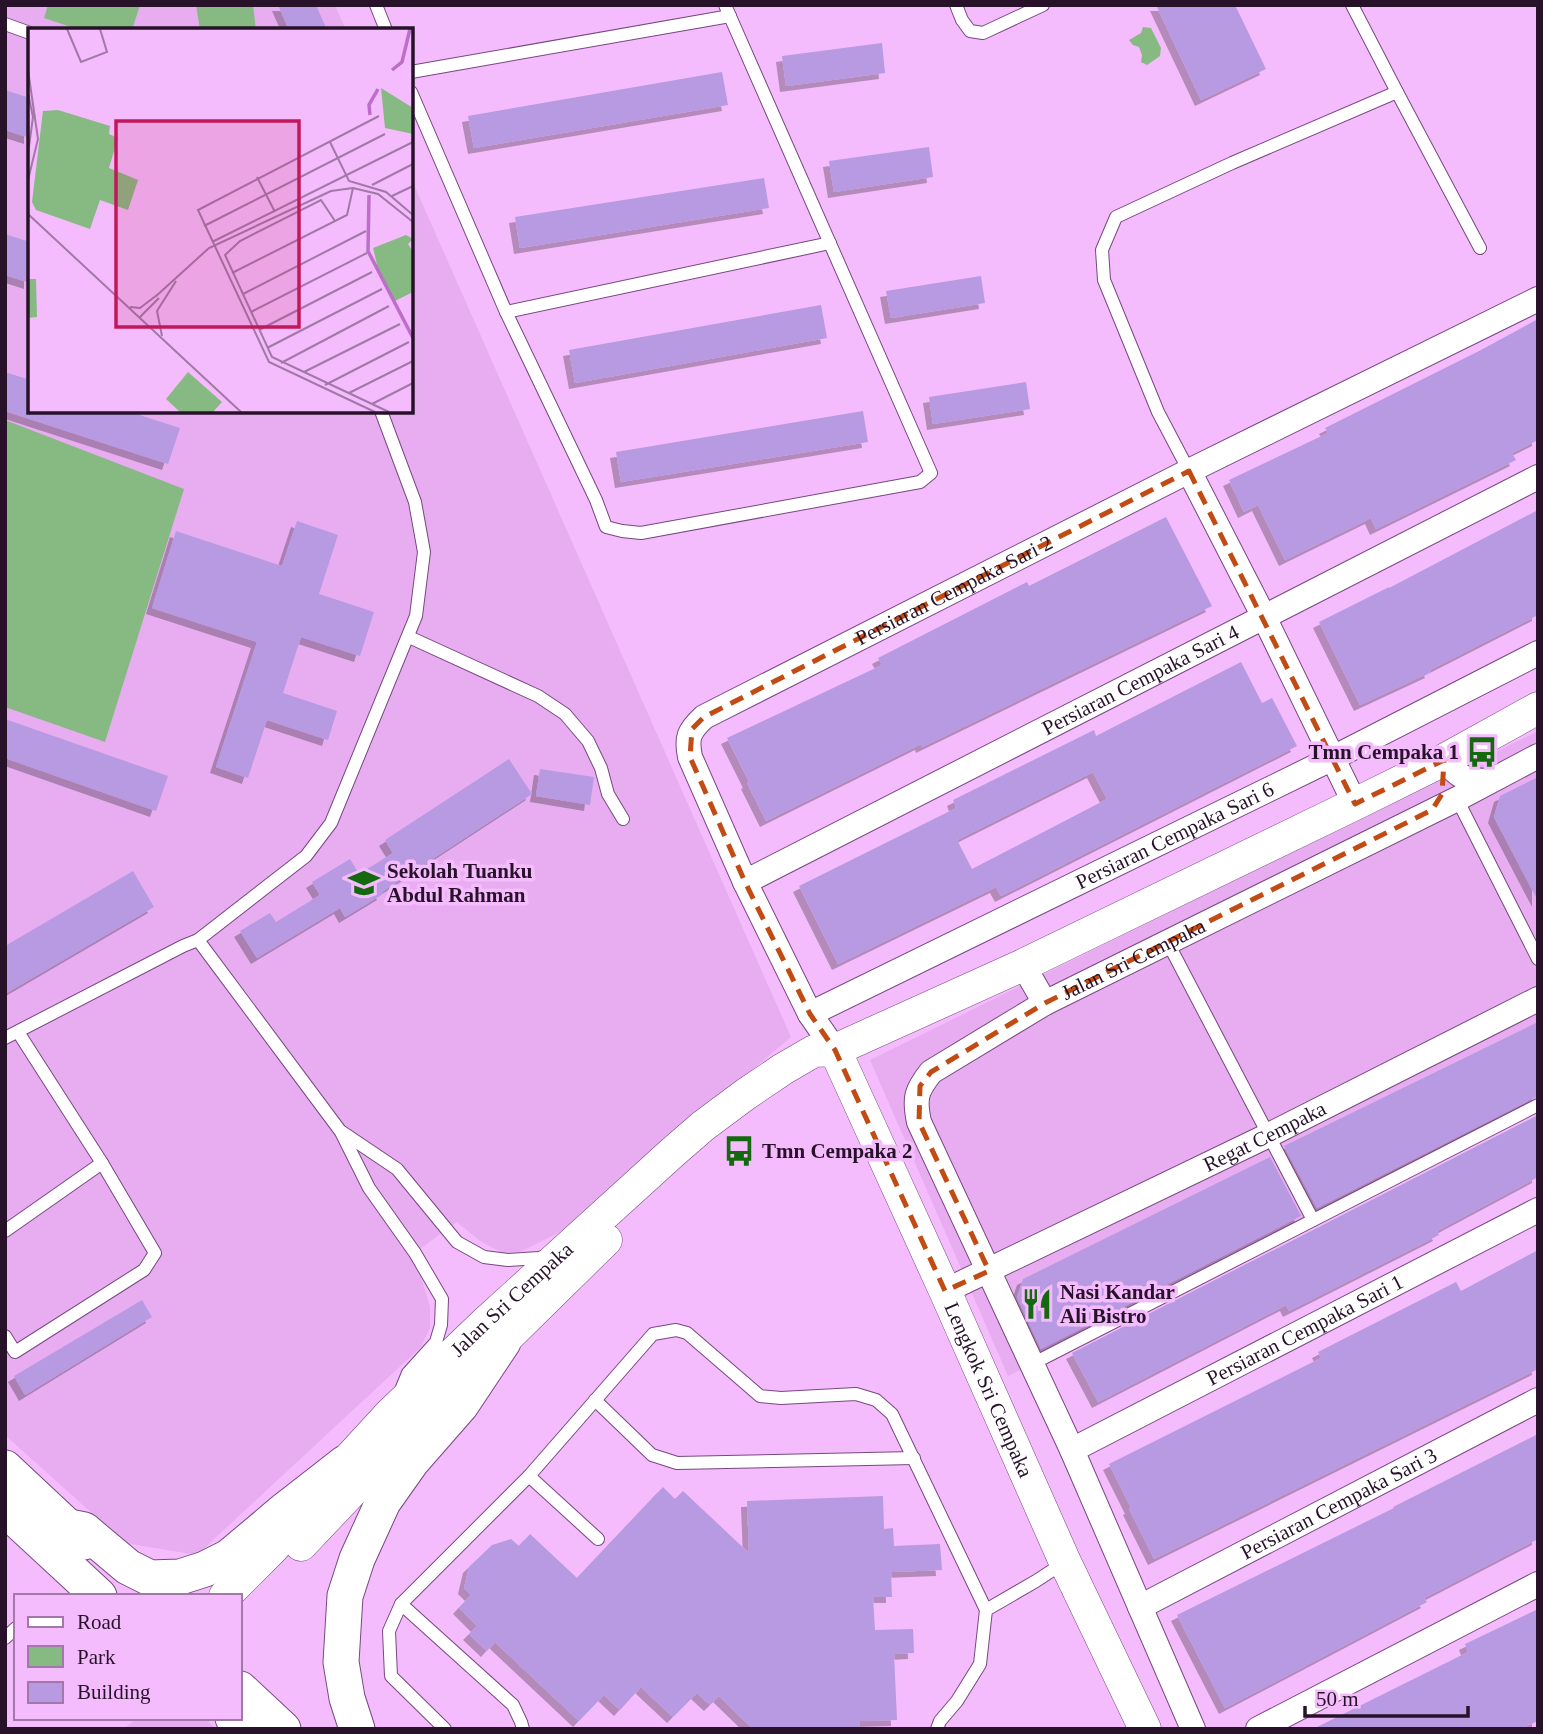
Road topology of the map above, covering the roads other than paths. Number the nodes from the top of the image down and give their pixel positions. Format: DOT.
graph roads {
  1 [pos="376,5"];
  2 [pos="956,5"];
  3 [pos="1043,5"];
  4 [pos="1352,5"];
  5 [pos="728,11"];
  6 [pos="5,24"];
  7 [pos="385,28"];
  8 [pos="28,32"];
  9 [pos="413,72"];
  10 [pos="1397,92"];
  11 [pos="413,97"];
  12 [pos="831,243"];
  13 [pos="1480,248"];
  14 [pos="1538,299"];
  15 [pos="506,312"];
  16 [pos="382,413"];
  17 [pos="1189,471"];
  18 [pos="1538,477"];
  19 [pos="1264,617"];
  20 [pos="409,637"];
  21 [pos="1538,653"];
  22 [pos="1538,708"];
  23 [pos="1538,756"];
  24 [pos="1332,758"];
  25 [pos="1444,760"];
  26 [pos="1488,781"];
  27 [pos="1457,799"];
  28 [pos="1355,804"];
  29 [pos="1432,810"];
  30 [pos="623,819"];
  31 [pos="745,882"];
  32 [pos="198,940"];
  33 [pos="1168,943"];
  34 [pos="1538,959"];
  35 [pos="1023,965"];
  36 [pos="1538,999"];
  37 [pos="1045,1003"];
  38 [pos="810,1014"];
  39 [pos="11,1035"];
  40 [pos="835,1050"];
  41 [pos="1538,1105"];
  42 [pos="341,1132"];
  43 [pos="1269,1135"];
  44 [pos="102,1163"];
  45 [pos="1538,1210"];
  46 [pos="1313,1220"];
  47 [pos="5,1231"];
  48 [pos="567,1248"];
  49 [pos="989,1271"];
  50 [pos="945,1292"];
  51 [pos="5,1336"];
  52 [pos="503,1342"];
  53 [pos="1032,1364"];
  54 [pos="596,1400"];
  55 [pos="1538,1400"];
  56 [pos="389,1415"];
  57 [pos="1072,1450"];
  58 [pos="914,1458"];
  59 [pos="345,1463"];
  60 [pos="5,1468"];
  61 [pos="529,1476"];
  62 [pos="5,1509"];
  63 [pos="69,1527"];
  64 [pos="598,1539"];
  65 [pos="1065,1562"];
  66 [pos="1538,1584"];
  67 [pos="97,1594"];
  68 [pos="138,1594"];
  69 [pos="227,1594"];
  70 [pos="401,1604"];
  71 [pos="1140,1607"];
  72 [pos="242,1609"];
  73 [pos="986,1609"];
  74 [pos="242,1691"];
  75 [pos="283,1729"];
  76 [pos="357,1729"];
  77 [pos="445,1729"];
  78 [pos="523,1729"];
  79 [pos="937,1729"];
  80 [pos="1145,1729"];
  81 [pos="1193,1729"];
  82 [pos="1258,1729"];
  1 -- 7 [label="lane"];
  2 -- 3 [label="lane"];
  4 -- 10 [label="lane"];
  5 -- 9 [label="lane"];
  5 -- 12 [label="lane"];
  6 -- 8 [label="lane"];
  10 -- 13 [label="lane"];
  10 -- 17 [label="lane"];
  11 -- 15 [label="lane"];
  12 -- 15 [label="lane"];
  12 -- 15 [label="lane"];
  14 -- 17 [label="street, Persiaran Cempaka Sari 2"];
  16 -- 20 [label="lane"];
  17 -- 19 [label="street"];
  17 -- 31 [label="street, Persiaran Cempaka Sari 2"];
  18 -- 19 [label="street, Persiaran Cempaka Sari 4"];
  19 -- 24 [label="street"];
  19 -- 31 [label="street, Persiaran Cempaka Sari 4"];
  20 -- 30 [label="lane"];
  20 -- 32 [label="lane"];
  21 -- 24 [label="street, Persiaran Cempaka Sari 6"];
  22 -- 25 [label="street, Jalan Sri Cempaka"];
  23 -- 26 [label="street, Jalan Sri Cempaka"];
  24 -- 28 [label="street"];
  24 -- 38 [label="street, Persiaran Cempaka Sari 6"];
  25 -- 26 [label="street"];
  25 -- 28 [label="street, Jalan Sri Cempaka"];
  25 -- 29 [label="street"];
  26 -- 27 [label="street, Jalan Sri Cempaka"];
  27 -- 29 [label="street, Jalan Sri Cempaka"];
  27 -- 34 [label="lane"];
  28 -- 35 [label="street, Jalan Sri Cempaka"];
  29 -- 33 [label="street, Jalan Sri Cempaka"];
  31 -- 38 [label="street, Persiaran Cempaka Sari 2"];
  32 -- 39 [label="lane"];
  32 -- 42 [label="lane"];
  33 -- 37 [label="street, Jalan Sri Cempaka"];
  33 -- 43 [label="lane"];
  35 -- 37 [label="street"];
  35 -- 40 [label="street, Jalan Sri Cempaka"];
  36 -- 43 [label="street, Regat Cempaka"];
  37 -- 49 [label="street, Jalan Sri Cempaka"];
  38 -- 40 [label="street, Persiaran Cempaka Sari 2"];
  39 -- 44 [label="lane"];
  40 -- 48 [label="street, Jalan Sri Cempaka"];
  40 -- 50 [label="street, Lengkok Sri Cempaka"];
  40 -- 52 [label="street, Jalan Sri Cempaka"];
  41 -- 46 [label="lane"];
  42 -- 48 [label="lane"];
  42 -- 56 [label="lane"];
  43 -- 46 [label="lane"];
  43 -- 49 [label="street, Regat Cempaka"];
  44 -- 47 [label="lane"];
  44 -- 51 [label="lane"];
  45 -- 57 [label="street, Persiaran Cempaka Sari 1"];
  46 -- 53 [label="lane"];
  48 -- 56 [label="street, Jalan Sri Cempaka"];
  49 -- 50 [label="street, Regat Cempaka"];
  49 -- 53 [label="street"];
  50 -- 65 [label="street, Lengkok Sri Cempaka"];
  52 -- 72 [label="street, Jalan Sri Cempaka"];
  52 -- 76 [label="main road"];
  53 -- 57 [label="street"];
  54 -- 58 [label="lane"];
  54 -- 58 [label="lane"];
  54 -- 61 [label="lane"];
  55 -- 71 [label="street, Persiaran Cempaka Sari 3"];
  56 -- 59 [label="street, Jalan Sri Cempaka"];
  57 -- 71 [label="street"];
  58 -- 73 [label="lane"];
  59 -- 63 [label="main road"];
  59 -- 69 [label="street, Jalan Sri Cempaka"];
  60 -- 63 [label="main road"];
  61 -- 64 [label="lane"];
  61 -- 70 [label="lane"];
  62 -- 67 [label="main road"];
  63 -- 68 [label="main road"];
  65 -- 73 [label="lane"];
  65 -- 80 [label="street, Lengkok Sri Cempaka"];
  66 -- 82 [label="street"];
  70 -- 77 [label="lane"];
  70 -- 78 [label="lane"];
  71 -- 81 [label="street"];
  73 -- 79 [label="lane"];
  74 -- 75 [label="main road"];
}
